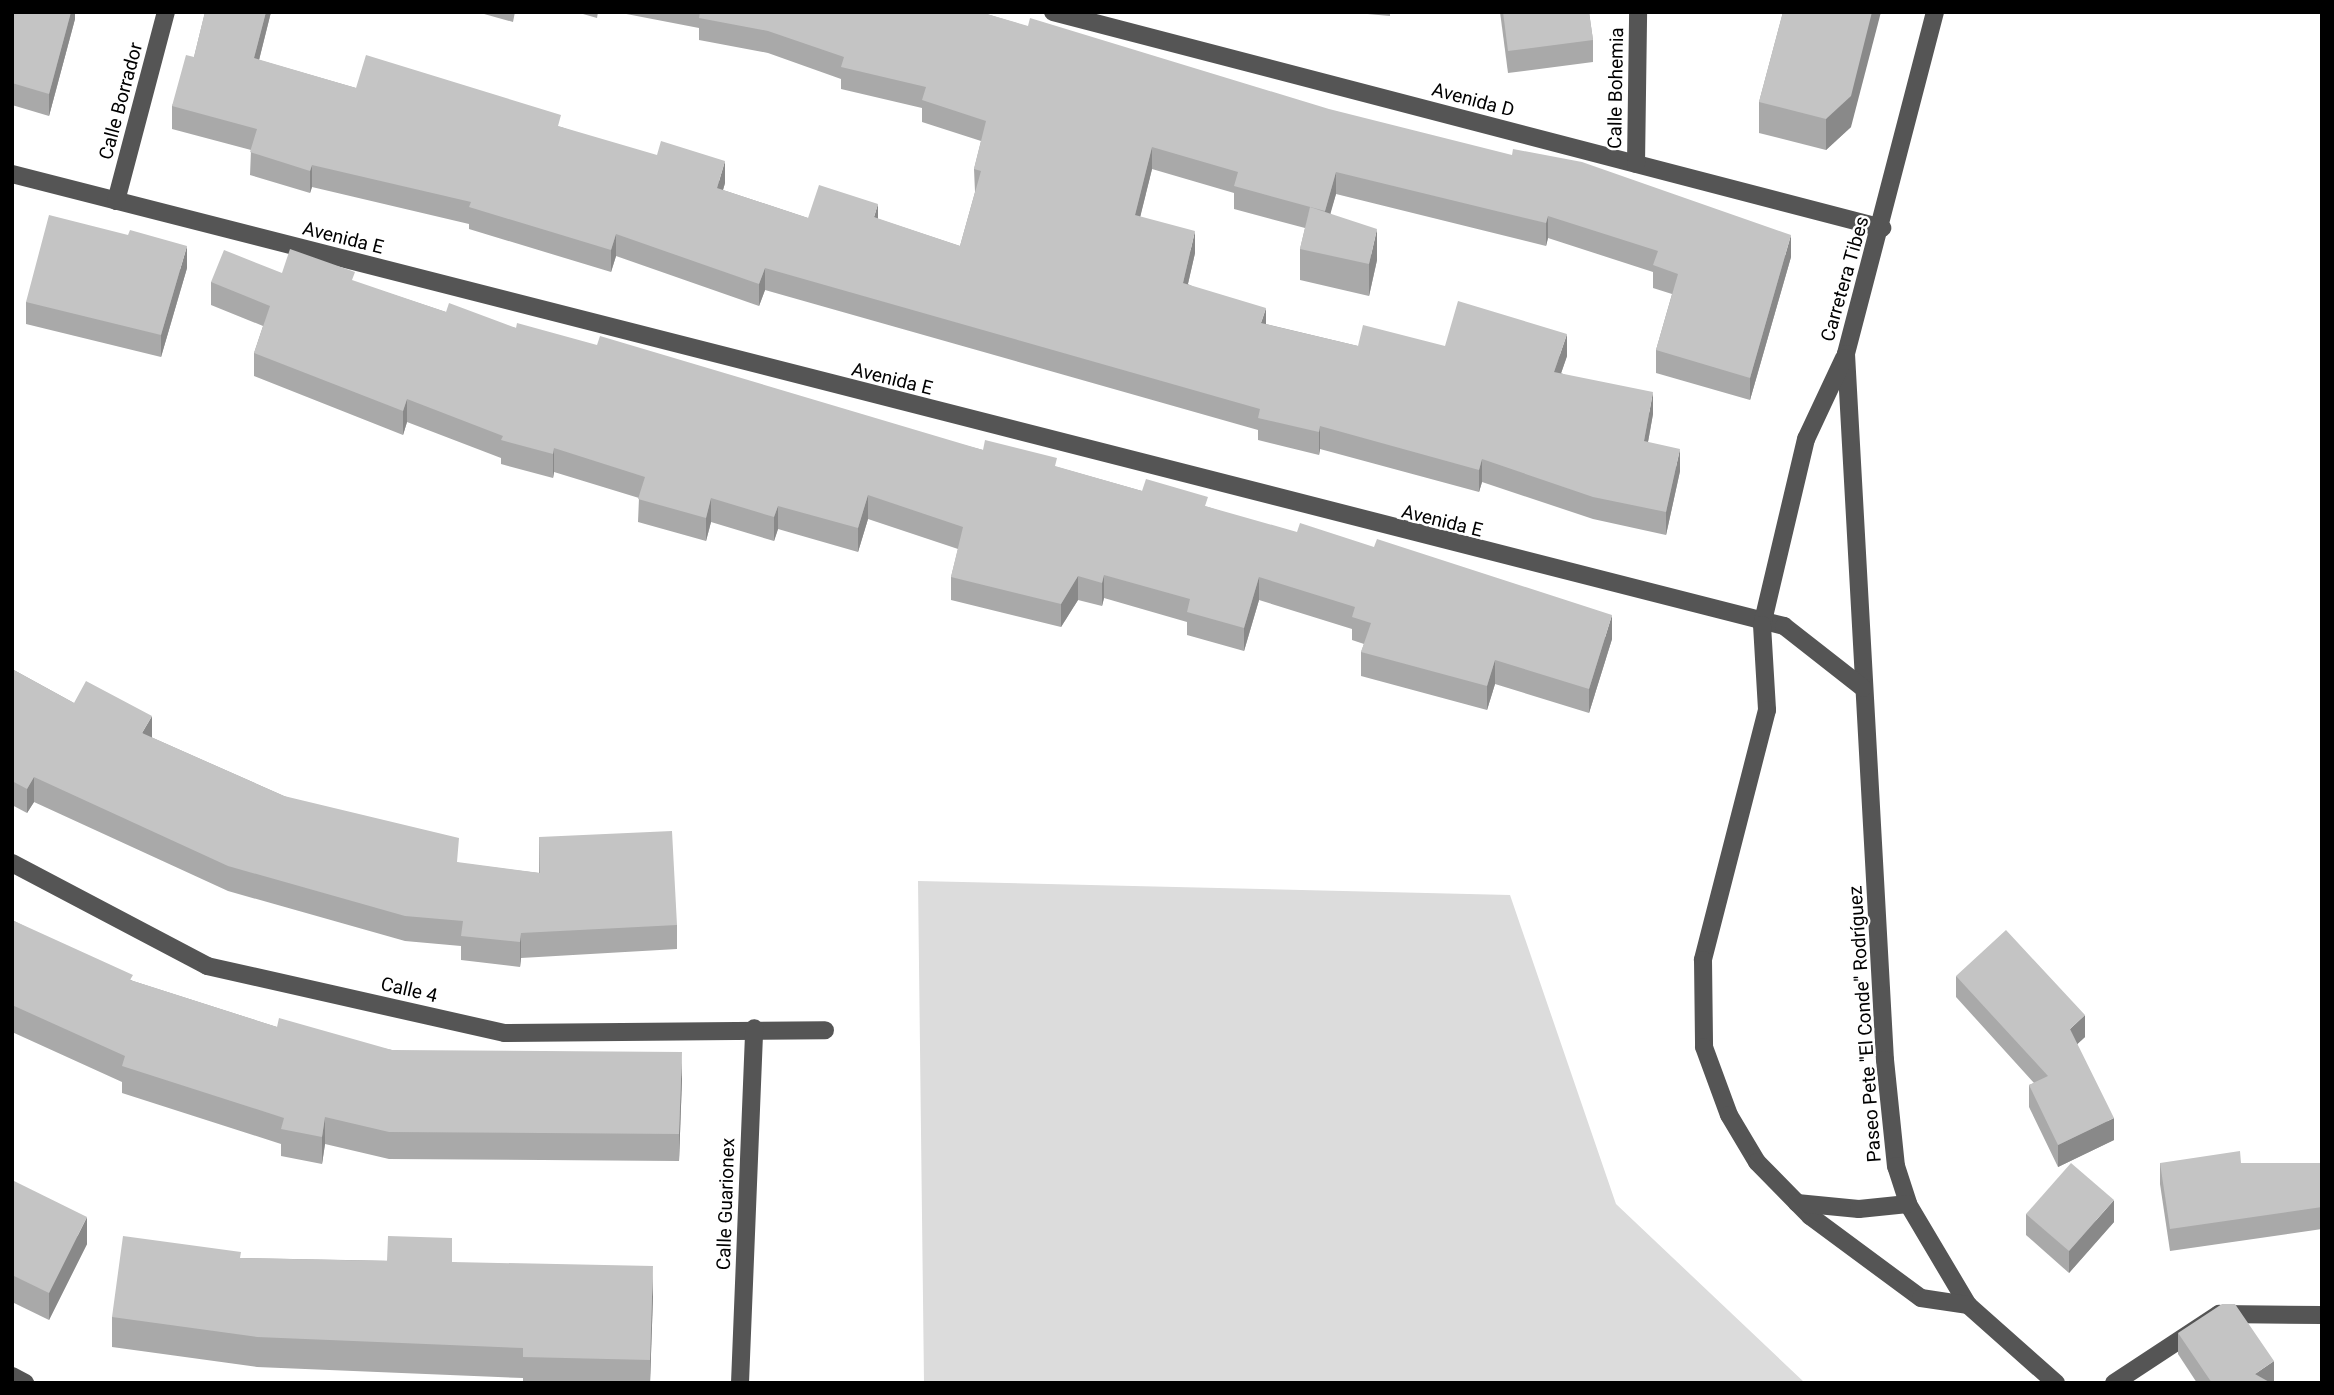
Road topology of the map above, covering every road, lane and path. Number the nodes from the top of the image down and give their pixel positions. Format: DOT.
graph roads {
  1 [pos="166,12"];
  2 [pos="1053,12"];
  3 [pos="1128,12"];
  4 [pos="1638,12"];
  5 [pos="1935,12"];
  6 [pos="1126,31"];
  7 [pos="1636,164"];
  8 [pos="12,174"];
  9 [pos="117,201"];
  10 [pos="1882,228"];
  11 [pos="1846,354"];
  12 [pos="1762,625"];
  13 [pos="1863,688"];
  14 [pos="12,863"];
  15 [pos="754,1028"];
  16 [pos="825,1030"];
  17 [pos="1797,1203"];
  18 [pos="1908,1205"];
  19 [pos="1968,1305"];
  20 [pos="2322,1315"];
  21 [pos="12,1376"];
  22 [pos="25,1383"];
  23 [pos="740,1383"];
  24 [pos="2056,1383"];
  25 [pos="2113,1383"];
  1 -- 9 [label="street, Calle Borrador"];
  2 -- 6 [label="street, Avenida D"];
  3 -- 6 [label="street"];
  4 -- 7 [label="street, Calle Bohemia"];
  5 -- 10 [label="street, Carretera Tibes"];
  6 -- 7 [label="street, Avenida D"];
  7 -- 10 [label="street, Avenida D"];
  8 -- 9 [label="street, Avenida E"];
  9 -- 12 [label="street, Avenida E"];
  10 -- 11 [label="street, Carretera Tibes"];
  11 -- 12 [label="street"];
  11 -- 13 [label="street, Carretera Tibes"];
  12 -- 13 [label="street, Avenida E"];
  12 -- 17 [label="street"];
  13 -- 18 [label="street, Paseo Pete \"El Conde\" Rodríguez"];
  14 -- 15 [label="street, Calle 4"];
  15 -- 16 [label="street, Calle 4"];
  15 -- 23 [label="street, Calle Guarionex"];
  17 -- 18 [label="street"];
  17 -- 19 [label="street"];
  18 -- 19 [label="street, Paseo Pete \"El Conde\" Rodríguez"];
  19 -- 24 [label="street, Paseo Pete \"El Conde\" Rodríguez"];
  20 -- 25 [label="street"];
  21 -- 22 [label="street"];
}
